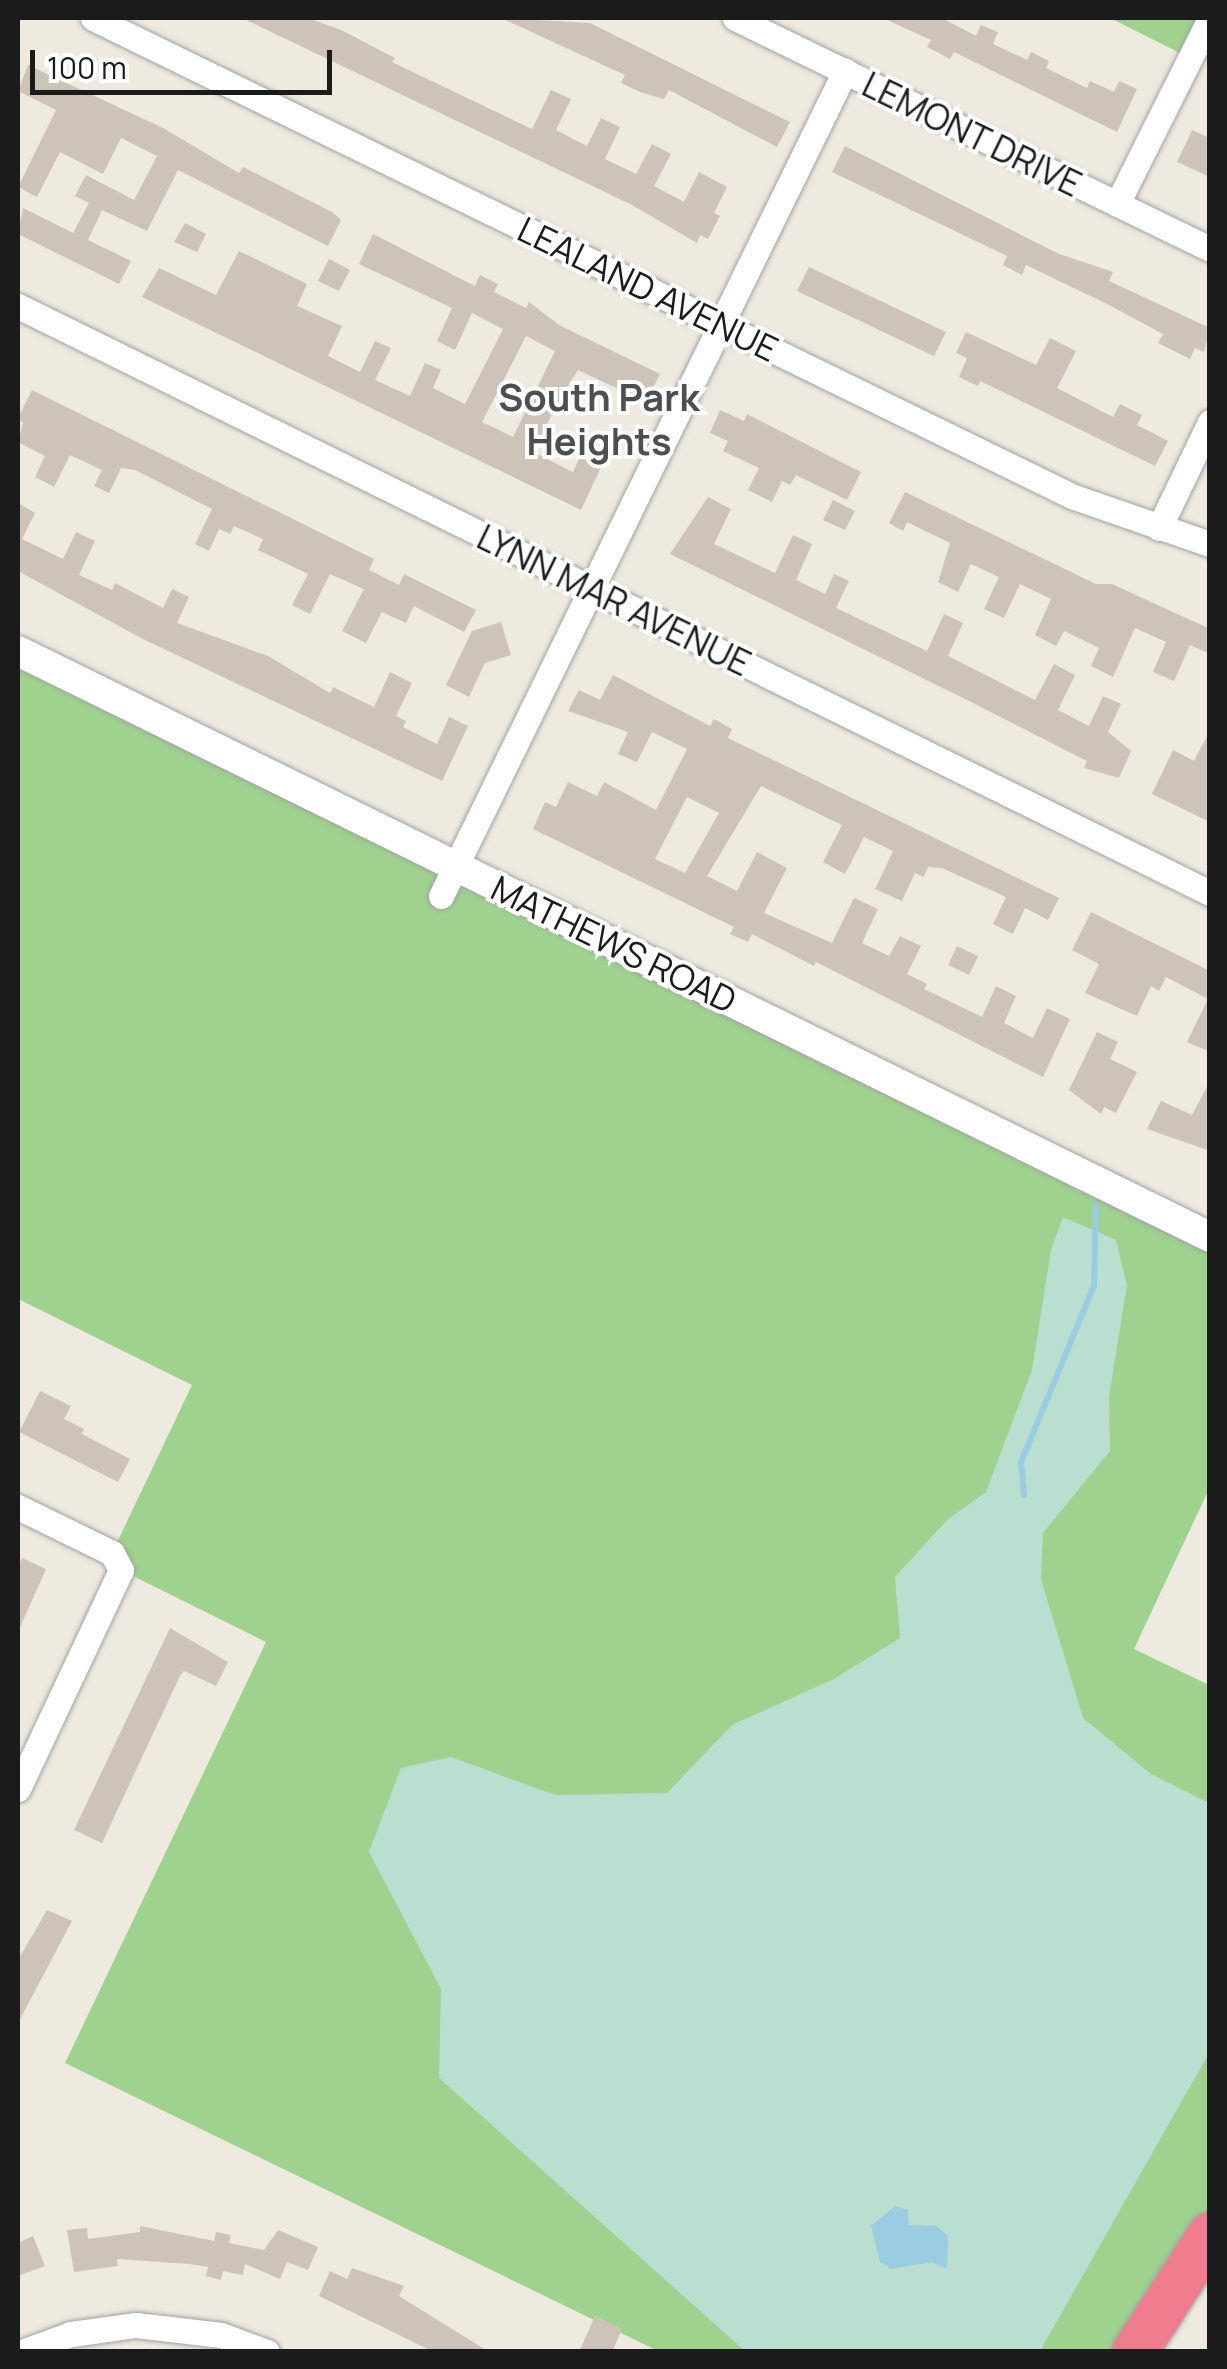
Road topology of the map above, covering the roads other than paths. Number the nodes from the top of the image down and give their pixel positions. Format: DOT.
graph roads {
  1 [pos="93,18"];
  2 [pos="736,18"];
  3 [pos="1210,18"];
  4 [pos="845,71"];
  5 [pos="1117,204"];
  6 [pos="1210,250"];
  7 [pos="18,306"];
  8 [pos="722,325"];
  9 [pos="1210,422"];
  10 [pos="1160,528"];
  11 [pos="1210,544"];
  12 [pos="592,589"];
  13 [pos="18,651"];
  14 [pos="455,866"];
  15 [pos="1210,893"];
  16 [pos="441,896"];
  17 [pos="1210,1237"];
  18 [pos="18,1507"];
  19 [pos="18,1789"];
  20 [pos="1210,2234"];
  21 [pos="22,2352"];
  22 [pos="267,2352"];
  23 [pos="1134,2352"];
  1 -- 8 [label="street, LEALAND AVENUE"];
  2 -- 4 [label="street, LEMONT DRIVE"];
  3 -- 5 [label="street"];
  4 -- 5 [label="street, LEMONT DRIVE"];
  4 -- 8 [label="street"];
  5 -- 6 [label="street, LEMONT DRIVE"];
  7 -- 12 [label="street, LYNN MAR AVENUE"];
  8 -- 10 [label="street, LEALAND AVENUE"];
  8 -- 12 [label="street"];
  9 -- 10 [label="street"];
  10 -- 11 [label="street, LEALAND AVENUE"];
  12 -- 14 [label="street"];
  12 -- 15 [label="street, LYNN MAR AVENUE"];
  13 -- 14 [label="street, MATHEWS ROAD"];
  14 -- 16 [label="street"];
  14 -- 17 [label="street, MATHEWS ROAD"];
  18 -- 19 [label="street"];
  20 -- 23 [label="highway"];
  21 -- 22 [label="street"];
}
